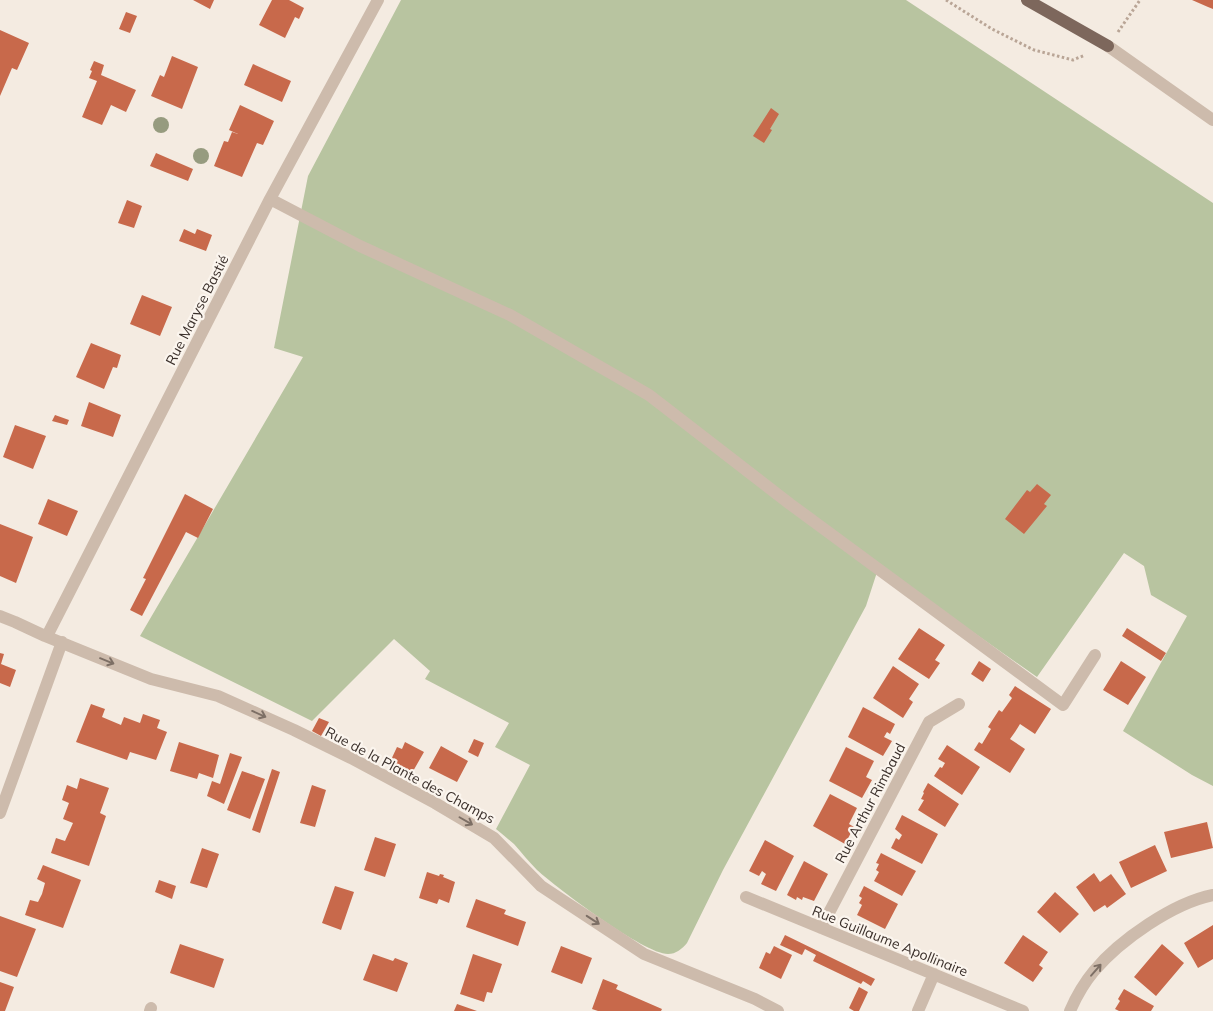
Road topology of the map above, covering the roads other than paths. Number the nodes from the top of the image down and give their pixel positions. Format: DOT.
graph roads {
  1 [pos="378,0"];
  2 [pos="1027,0"];
  3 [pos="1108,46"];
  4 [pos="1213,120"];
  5 [pos="270,199"];
  6 [pos="0,616"];
  7 [pos="47,636"];
  8 [pos="62,642"];
  9 [pos="1095,655"];
  10 [pos="959,704"];
  11 [pos="0,812"];
  12 [pos="1213,895"];
  13 [pos="746,897"];
  14 [pos="821,928"];
  15 [pos="934,974"];
  16 [pos="778,1011"];
  17 [pos="918,1011"];
  18 [pos="1023,1011"];
  19 [pos="1070,1011"];
  1 -- 5 [label="street, Rue Maryse Bastié"];
  2 -- 3 [label="main road"];
  3 -- 4 [label="street"];
  5 -- 7 [label="street, Rue Maryse Bastié"];
  5 -- 9 [label="street"];
  6 -- 7 [label="street, Rue de la Plante des Champs"];
  7 -- 8 [label="street, Rue de la Plante des Champs"];
  8 -- 11 [label="street"];
  8 -- 16 [label="street, Rue de la Plante des Champs, one-way"];
  10 -- 14 [label="street, Rue Arthur Rimbaud"];
  19 -- 12 [label="street, one-way"];
  13 -- 14 [label="street, Rue Guillaume Apollinaire"];
  14 -- 15 [label="street, Rue Guillaume Apollinaire"];
  15 -- 17 [label="street"];
  15 -- 18 [label="street, Rue Guillaume Apollinaire"];
}
